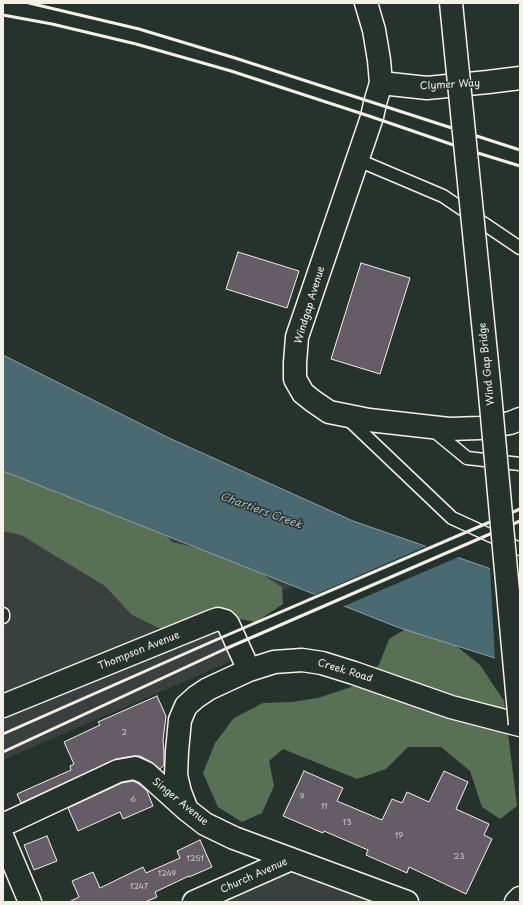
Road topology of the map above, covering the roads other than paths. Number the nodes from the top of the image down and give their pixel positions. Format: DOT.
graph roads {
  1 [pos="366,3"];
  2 [pos="452,3"];
  3 [pos="520,78"];
  4 [pos="381,83"];
  5 [pos="358,160"];
  6 [pos="520,248"];
  7 [pos="343,415"];
  8 [pos="520,419"];
  9 [pos="429,427"];
  10 [pos="520,464"];
  11 [pos="520,549"];
  12 [pos="249,670"];
  13 [pos="3,706"];
  14 [pos="520,725"];
  15 [pos="187,810"];
  16 [pos="3,824"];
  17 [pos="3,838"];
  18 [pos="291,859"];
  19 [pos="520,898"];
  20 [pos="30,902"];
  21 [pos="194,902"];
  22 [pos="407,902"];
  23 [pos="516,902"];
  1 -- 4 [label="street"];
  2 -- 14 [label="street, Wind Gap Bridge, bridge"];
  3 -- 4 [label="street, Clymer Way"];
  4 -- 5 [label="street, Windgap Avenue"];
  5 -- 6 [label="lane"];
  5 -- 7 [label="street, Windgap Avenue"];
  7 -- 9 [label="street, Windgap Avenue"];
  7 -- 11 [label="lane"];
  8 -- 9 [label="street, Windgap Avenue"];
  9 -- 10 [label="lane"];
  12 -- 13 [label="street, Thompson Avenue"];
  12 -- 14 [label="street, Creek Road"];
  12 -- 15 [label="street, Creek Road"];
  15 -- 16 [label="street, Singer Avenue"];
  15 -- 18 [label="street, Singer Avenue"];
  17 -- 20 [label="street"];
  18 -- 21 [label="street, Church Avenue"];
  18 -- 22 [label="street, Singer Avenue"];
  19 -- 23 [label="street"];
}
